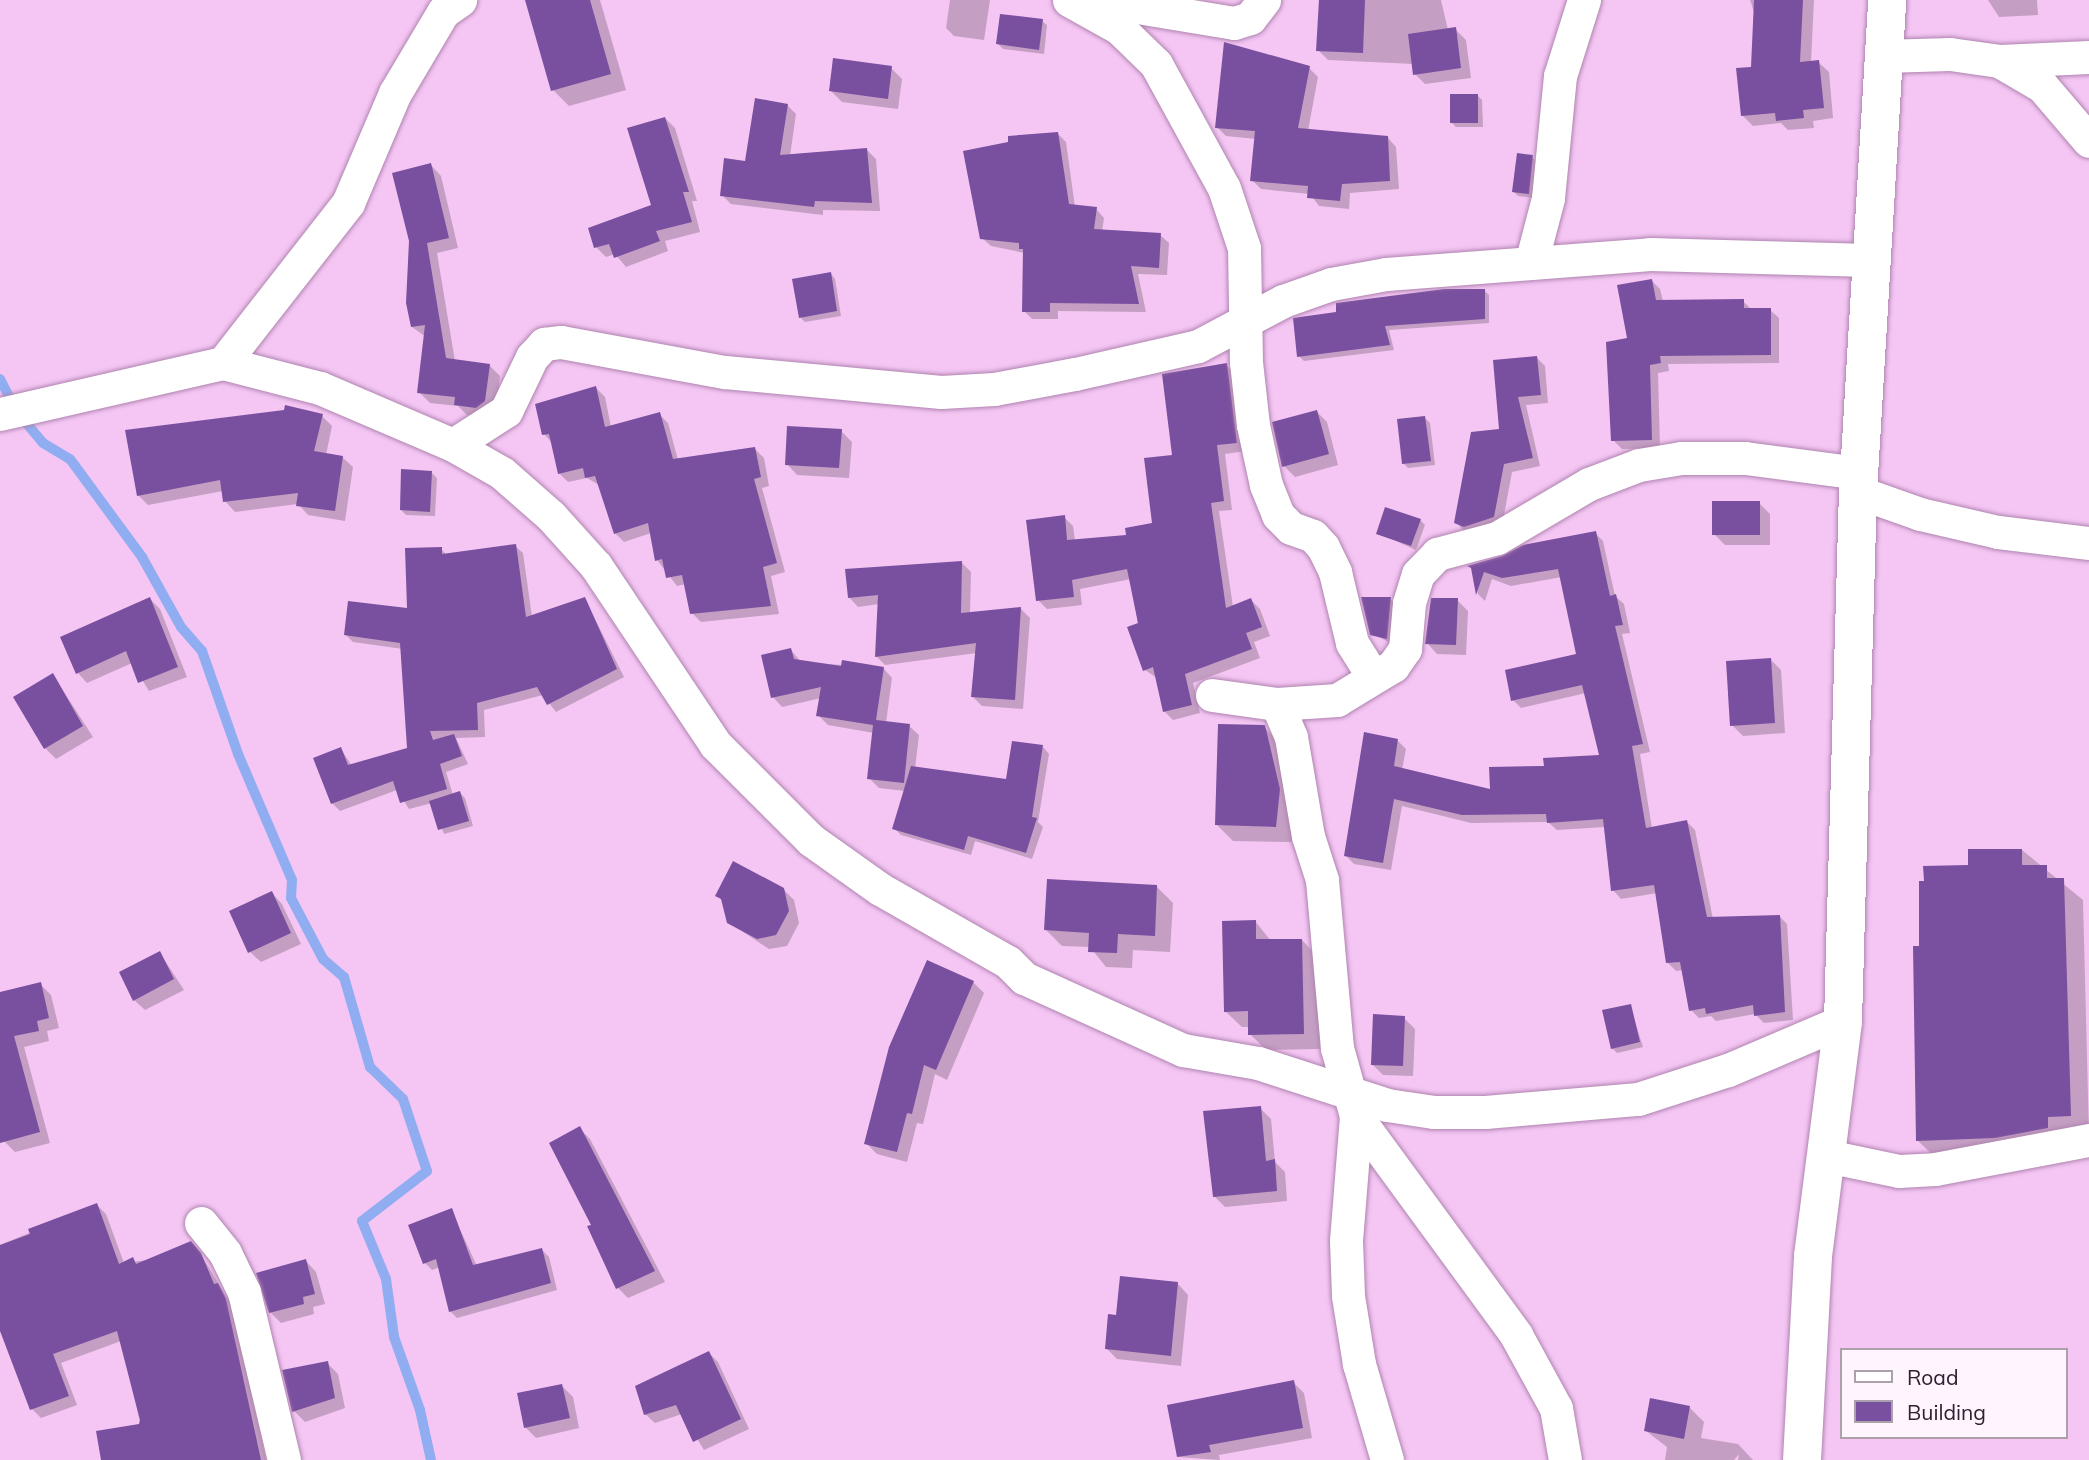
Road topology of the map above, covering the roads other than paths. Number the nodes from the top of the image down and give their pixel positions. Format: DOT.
graph roads {
  1 [pos="1069,0"];
  2 [pos="1095,0"];
  3 [pos="1264,0"];
  4 [pos="1584,0"];
  5 [pos="1887,0"];
  6 [pos="450,4"];
  7 [pos="1883,56"];
  8 [pos="2089,57"];
  9 [pos="1999,61"];
  10 [pos="2089,141"];
  11 [pos="1869,260"];
  12 [pos="1531,262"];
  13 [pos="1246,323"];
  14 [pos="223,363"];
  15 [pos="0,414"];
  16 [pos="453,444"];
  17 [pos="1858,482"];
  18 [pos="2089,543"];
  19 [pos="1373,676"];
  20 [pos="1212,695"];
  21 [pos="1277,704"];
  22 [pos="1843,1021"];
  23 [pos="1352,1103"];
  24 [pos="2089,1140"];
  25 [pos="1827,1156"];
  26 [pos="201,1223"];
  27 [pos="284,1460"];
  28 [pos="1387,1460"];
  29 [pos="1565,1460"];
  30 [pos="1802,1460"];
  1 -- 13 [label="street"];
  2 -- 3 [label="street"];
  4 -- 12 [label="street"];
  5 -- 7 [label="street"];
  6 -- 14 [label="street"];
  7 -- 9 [label="street"];
  7 -- 11 [label="street"];
  8 -- 9 [label="street"];
  9 -- 10 [label="street"];
  11 -- 12 [label="street"];
  11 -- 17 [label="street"];
  12 -- 13 [label="street"];
  13 -- 16 [label="street"];
  13 -- 19 [label="street"];
  14 -- 15 [label="street"];
  14 -- 16 [label="street"];
  16 -- 23 [label="street"];
  17 -- 18 [label="street"];
  17 -- 19 [label="street"];
  17 -- 22 [label="street"];
  19 -- 21 [label="street"];
  20 -- 21 [label="street"];
  21 -- 23 [label="street"];
  22 -- 23 [label="street"];
  22 -- 25 [label="street"];
  23 -- 28 [label="street"];
  23 -- 29 [label="street"];
  24 -- 25 [label="street"];
  25 -- 30 [label="street"];
  26 -- 27 [label="street"];
}
